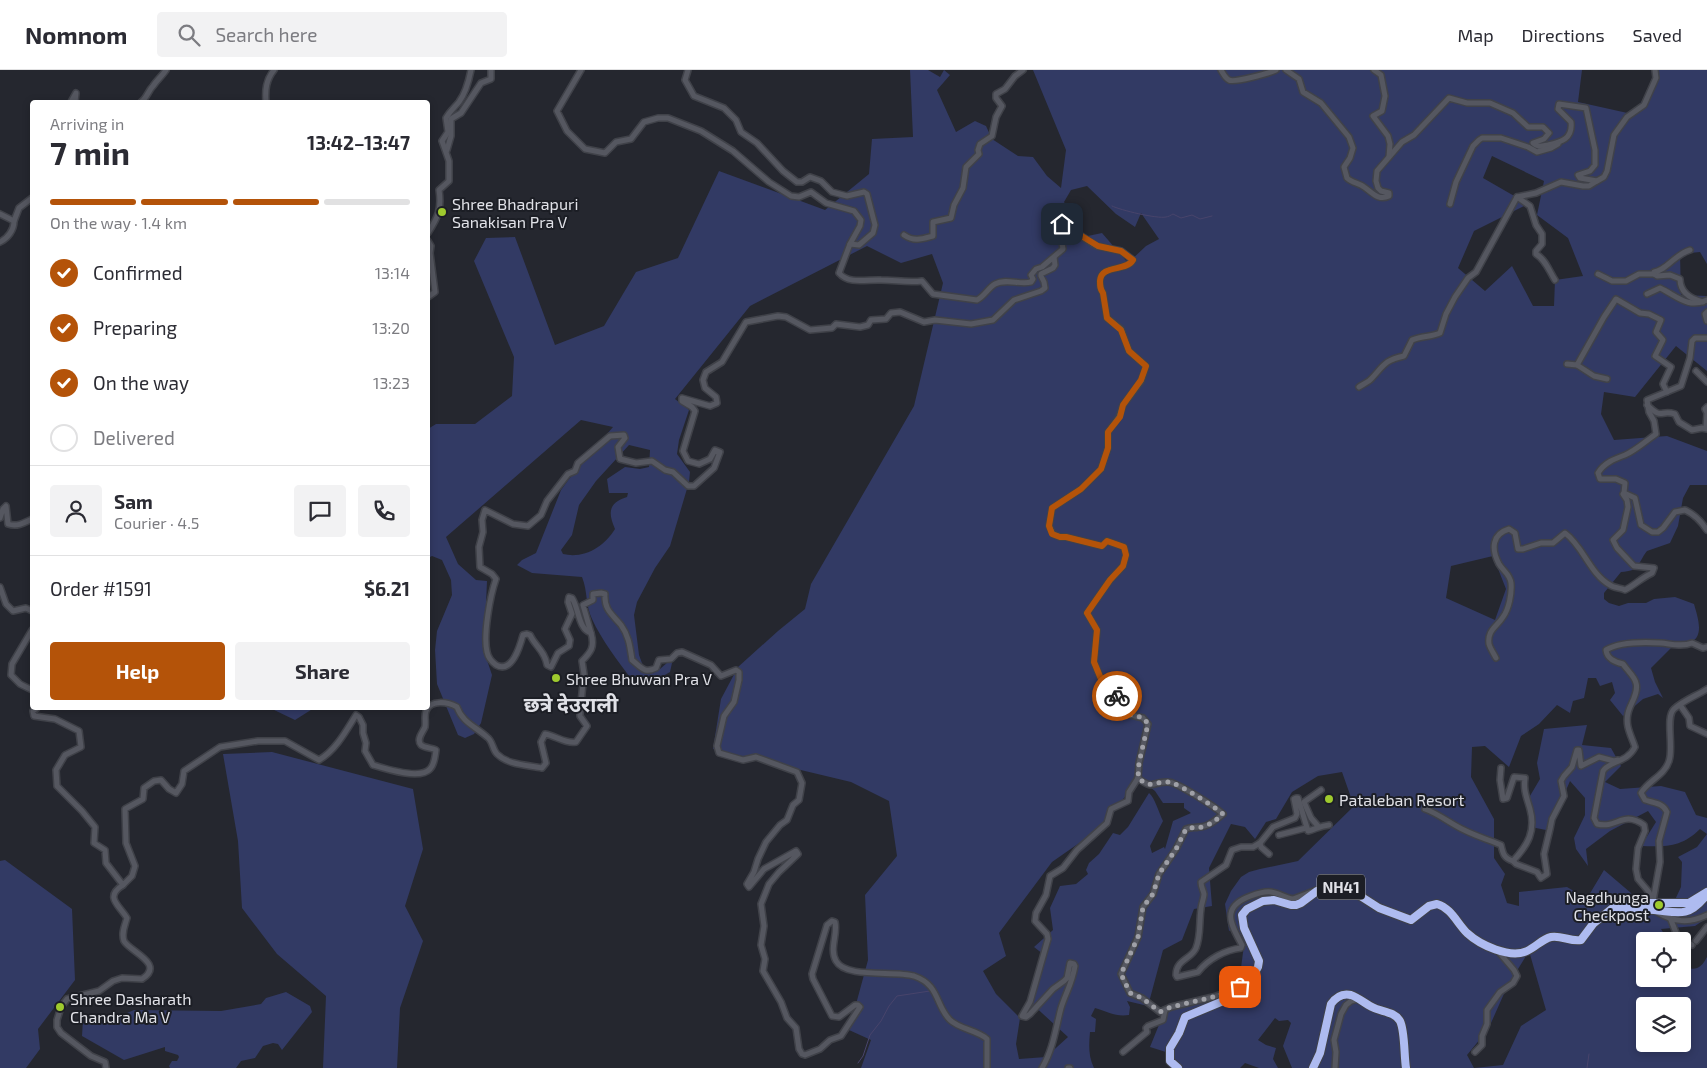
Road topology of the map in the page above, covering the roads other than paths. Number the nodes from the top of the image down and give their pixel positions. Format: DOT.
graph roads {
  1 [pos="166,70"];
  2 [pos="274,70"];
  3 [pos="470,70"];
  4 [pos="491,70"];
  5 [pos="582,70"];
  6 [pos="688,70"];
  7 [pos="1023,70"];
  8 [pos="1221,70"];
  9 [pos="1276,70"];
  10 [pos="1286,70"];
  11 [pos="1374,70"];
  12 [pos="1655,70"];
  13 [pos="72,100"];
  14 [pos="75,100"];
  15 [pos="144,100"];
  16 [pos="266,100"];
  17 [pos="1558,144"];
  18 [pos="447,150"];
  19 [pos="1388,156"];
  20 [pos="1597,181"];
  21 [pos="1517,197"];
  22 [pos="30,200"];
  23 [pos="1450,204"];
  24 [pos="0,214"];
  25 [pos="14,221"];
  26 [pos="430,230"];
  27 [pos="904,235"];
  28 [pos="0,242"];
  29 [pos="850,244"];
  30 [pos="1690,250"];
  31 [pos="430,254"];
  32 [pos="1054,257"];
  33 [pos="1598,274"];
  34 [pos="1654,274"];
  35 [pos="1555,280"];
  36 [pos="1648,294"];
  37 [pos="430,296"];
  38 [pos="1705,301"];
  39 [pos="1707,312"];
  40 [pos="1707,321"];
  41 [pos="1707,338"];
  42 [pos="1567,364"];
  43 [pos="1578,365"];
  44 [pos="1696,372"];
  45 [pos="1607,379"];
  46 [pos="1707,382"];
  47 [pos="1359,387"];
  48 [pos="1667,392"];
  49 [pos="1646,405"];
  50 [pos="1707,407"];
  51 [pos="1706,428"];
  52 [pos="1624,493"];
  53 [pos="0,518"];
  54 [pos="30,520"];
  55 [pos="1707,530"];
  56 [pos="0,588"];
  57 [pos="30,610"];
  58 [pos="30,633"];
  59 [pos="591,633"];
  60 [pos="1707,647"];
  61 [pos="1496,658"];
  62 [pos="30,689"];
  63 [pos="1707,689"];
  64 [pos="1680,704"];
  65 [pos="430,705"];
  66 [pos="34,710"];
  67 [pos="427,710"];
  68 [pos="1707,734"];
  69 [pos="1624,759"];
  70 [pos="1501,768"];
  71 [pos="1138,778"];
  72 [pos="1321,790"];
  73 [pos="1425,809"];
  74 [pos="1329,825"];
  75 [pos="1318,826"];
  76 [pos="1306,828"];
  77 [pos="1279,835"];
  78 [pos="1260,843"];
  79 [pos="1269,854"];
  80 [pos="1513,861"];
  81 [pos="123,885"];
  82 [pos="1317,891"];
  83 [pos="1707,893"];
  84 [pos="1653,907"];
  85 [pos="1704,916"];
  86 [pos="1670,920"];
  87 [pos="1707,926"];
  88 [pos="1496,949"];
  89 [pos="1255,974"];
  90 [pos="1358,999"];
  91 [pos="1165,1010"];
  92 [pos="1123,1052"];
  93 [pos="1475,1052"];
  94 [pos="106,1068"];
  95 [pos="986,1068"];
  96 [pos="1042,1068"];
  97 [pos="1178,1068"];
  98 [pos="1313,1068"];
  99 [pos="1334,1068"];
  100 [pos="1406,1068"];
  1 -- 15 [label="street"];
  2 -- 16 [label="street"];
  3 -- 18 [label="street"];
  4 -- 18 [label="street"];
  5 -- 29 [label="street"];
  6 -- 29 [label="street"];
  7 -- 27 [label="street"];
  8 -- 9 [label="street"];
  10 -- 19 [label="street"];
  11 -- 19 [label="street"];
  12 -- 20 [label="street"];
  13 -- 14 [label="street"];
  17 -- 19 [label="street"];
  17 -- 20 [label="street"];
  17 -- 23 [label="street"];
  18 -- 26 [label="street"];
  20 -- 21 [label="street"];
  21 -- 35 [label="street"];
  21 -- 47 [label="street"];
  22 -- 25 [label="street"];
  24 -- 25 [label="street"];
  25 -- 28 [label="street"];
  29 -- 32 [label="street"];
  30 -- 34 [label="street"];
  31 -- 37 [label="street"];
  32 -- 59 [label="street"];
  32 -- 71 [label="street"];
  33 -- 34 [label="street"];
  34 -- 38 [label="street"];
  36 -- 38 [label="street"];
  39 -- 40 [label="street"];
  41 -- 48 [label="street"];
  42 -- 43 [label="street"];
  43 -- 45 [label="street"];
  43 -- 48 [label="street"];
  44 -- 46 [label="street"];
  48 -- 49 [label="street"];
  49 -- 51 [label="street"];
  49 -- 52 [label="street"];
  50 -- 51 [label="street"];
  52 -- 55 [label="street"];
  52 -- 61 [label="street"];
  53 -- 54 [label="street"];
  56 -- 57 [label="street"];
  58 -- 62 [label="street"];
  59 -- 65 [label="street"];
  59 -- 95 [label="street"];
  60 -- 69 [label="street"];
  63 -- 64 [label="street"];
  64 -- 68 [label="street"];
  64 -- 84 [label="street"];
  66 -- 81 [label="street"];
  67 -- 81 [label="street"];
  69 -- 80 [label="street"];
  69 -- 84 [label="street"];
  70 -- 80 [label="street"];
  71 -- 91 [label="street"];
  71 -- 96 [label="street"];
  72 -- 75 [label="street"];
  73 -- 80 [label="street"];
  74 -- 75 [label="street"];
  75 -- 76 [label="street"];
  76 -- 77 [label="street"];
  76 -- 78 [label="street"];
  78 -- 79 [label="street"];
  78 -- 82 [label="street"];
  81 -- 94 [label="street"];
  82 -- 88 [label="highway, NH41"];
  82 -- 89 [label="highway, NH41"];
  83 -- 84 [label="highway, NH41"];
  84 -- 86 [label="street"];
  84 -- 88 [label="highway, NH41"];
  85 -- 86 [label="street"];
  85 -- 87 [label="street"];
  86 -- 87 [label="street"];
  88 -- 93 [label="street"];
  89 -- 91 [label="street"];
  89 -- 97 [label="highway"];
  90 -- 98 [label="highway"];
  90 -- 99 [label="street"];
  90 -- 100 [label="highway"];
  91 -- 92 [label="street"];
}
